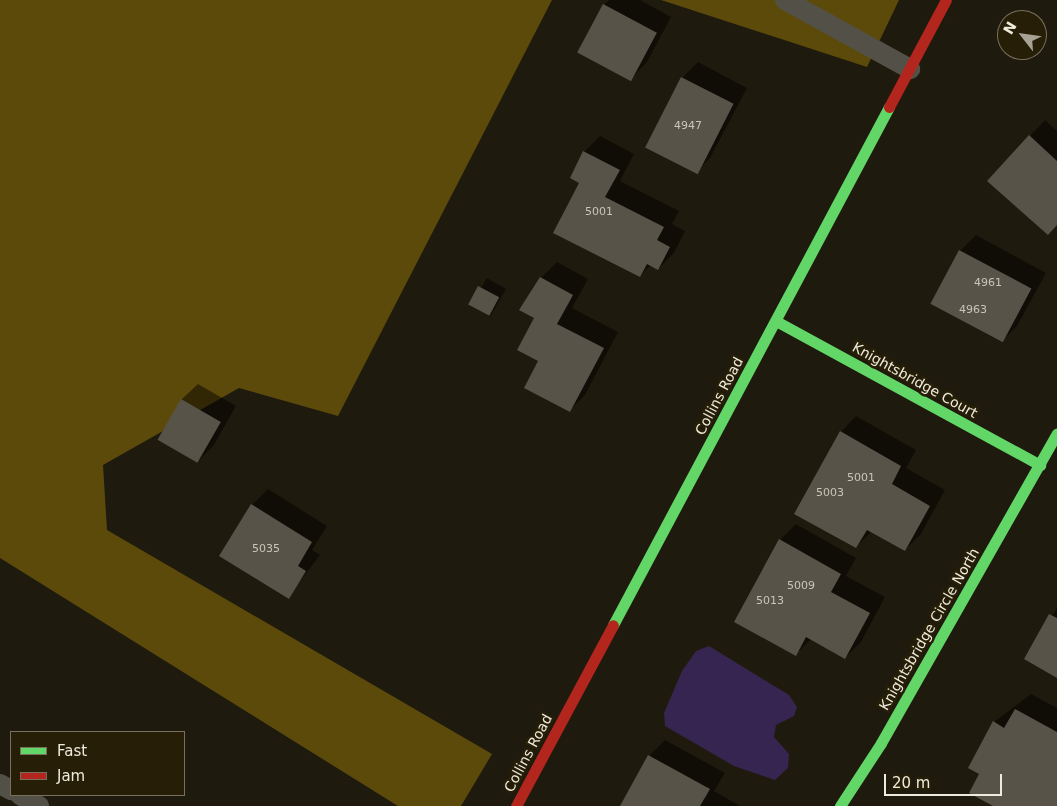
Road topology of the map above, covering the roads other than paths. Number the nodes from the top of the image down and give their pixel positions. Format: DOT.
graph roads {
  1 [pos="785,0"];
  2 [pos="946,0"];
  3 [pos="910,69"];
  4 [pos="776,321"];
  5 [pos="1057,433"];
  6 [pos="1040,465"];
  7 [pos="22,796"];
  8 [pos="39,806"];
  9 [pos="516,806"];
  10 [pos="840,806"];
  1 -- 3 [label="lane"];
  2 -- 3 [label="street, Collins Road"];
  3 -- 4 [label="street, Collins Road"];
  4 -- 6 [label="street, Knightsbridge Court"];
  4 -- 9 [label="street, Collins Road"];
  5 -- 6 [label="street, Knightsbridge Circle North"];
  6 -- 10 [label="street, Knightsbridge Circle North"];
  7 -- 8 [label="lane"];
}
